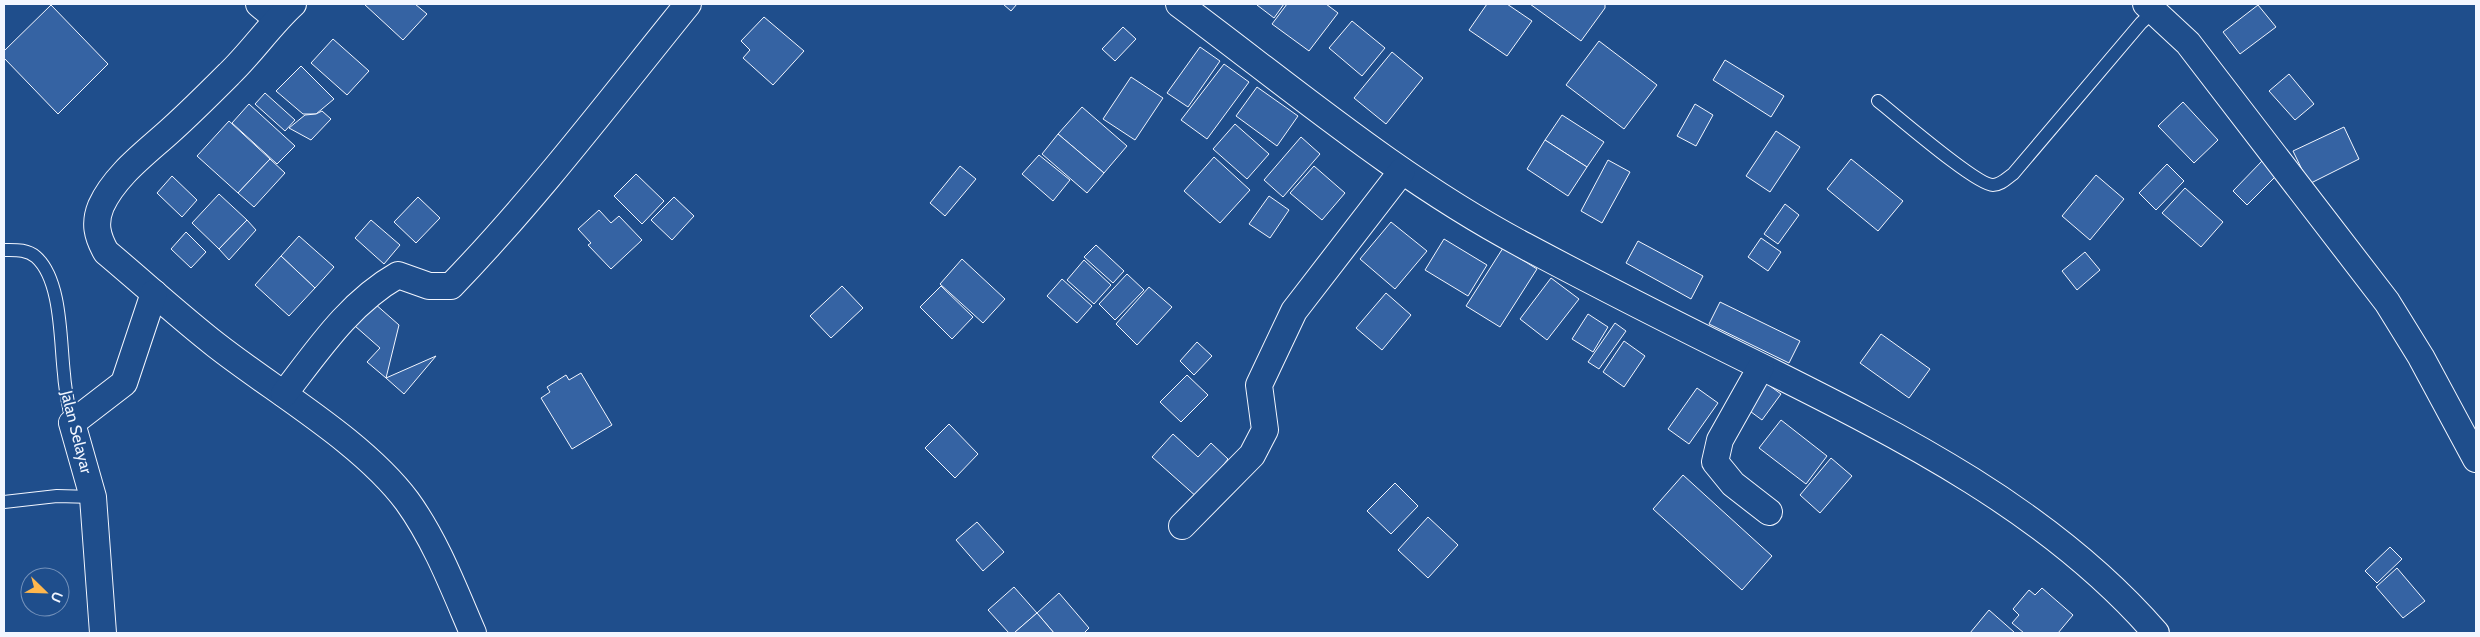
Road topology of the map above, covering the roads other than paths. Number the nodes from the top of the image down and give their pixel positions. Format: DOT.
graph roads {
  1 [pos="688,4"];
  2 [pos="1179,4"];
  3 [pos="2150,8"];
  4 [pos="276,9"];
  5 [pos="1878,101"];
  6 [pos="1402,171"];
  7 [pos="4,250"];
  8 [pos="154,293"];
  9 [pos="1761,367"];
  10 [pos="284,394"];
  11 [pos="72,423"];
  12 [pos="2476,460"];
  13 [pos="93,497"];
  14 [pos="4,502"];
  15 [pos="1769,512"];
  16 [pos="1182,526"];
  17 [pos="103,633"];
  18 [pos="473,633"];
  19 [pos="2156,633"];
  1 -- 10 [label="street"];
  2 -- 6 [label="street"];
  3 -- 5 [label="lane"];
  3 -- 12 [label="street"];
  4 -- 8 [label="street"];
  6 -- 9 [label="street"];
  6 -- 16 [label="street"];
  7 -- 11 [label="lane, Jalan Selayar"];
  8 -- 10 [label="street"];
  8 -- 11 [label="street"];
  9 -- 15 [label="street"];
  9 -- 19 [label="street"];
  10 -- 18 [label="street"];
  11 -- 13 [label="street, Jalan Selayar"];
  13 -- 14 [label="lane"];
  13 -- 17 [label="street, Jalan Selayar"];
}
